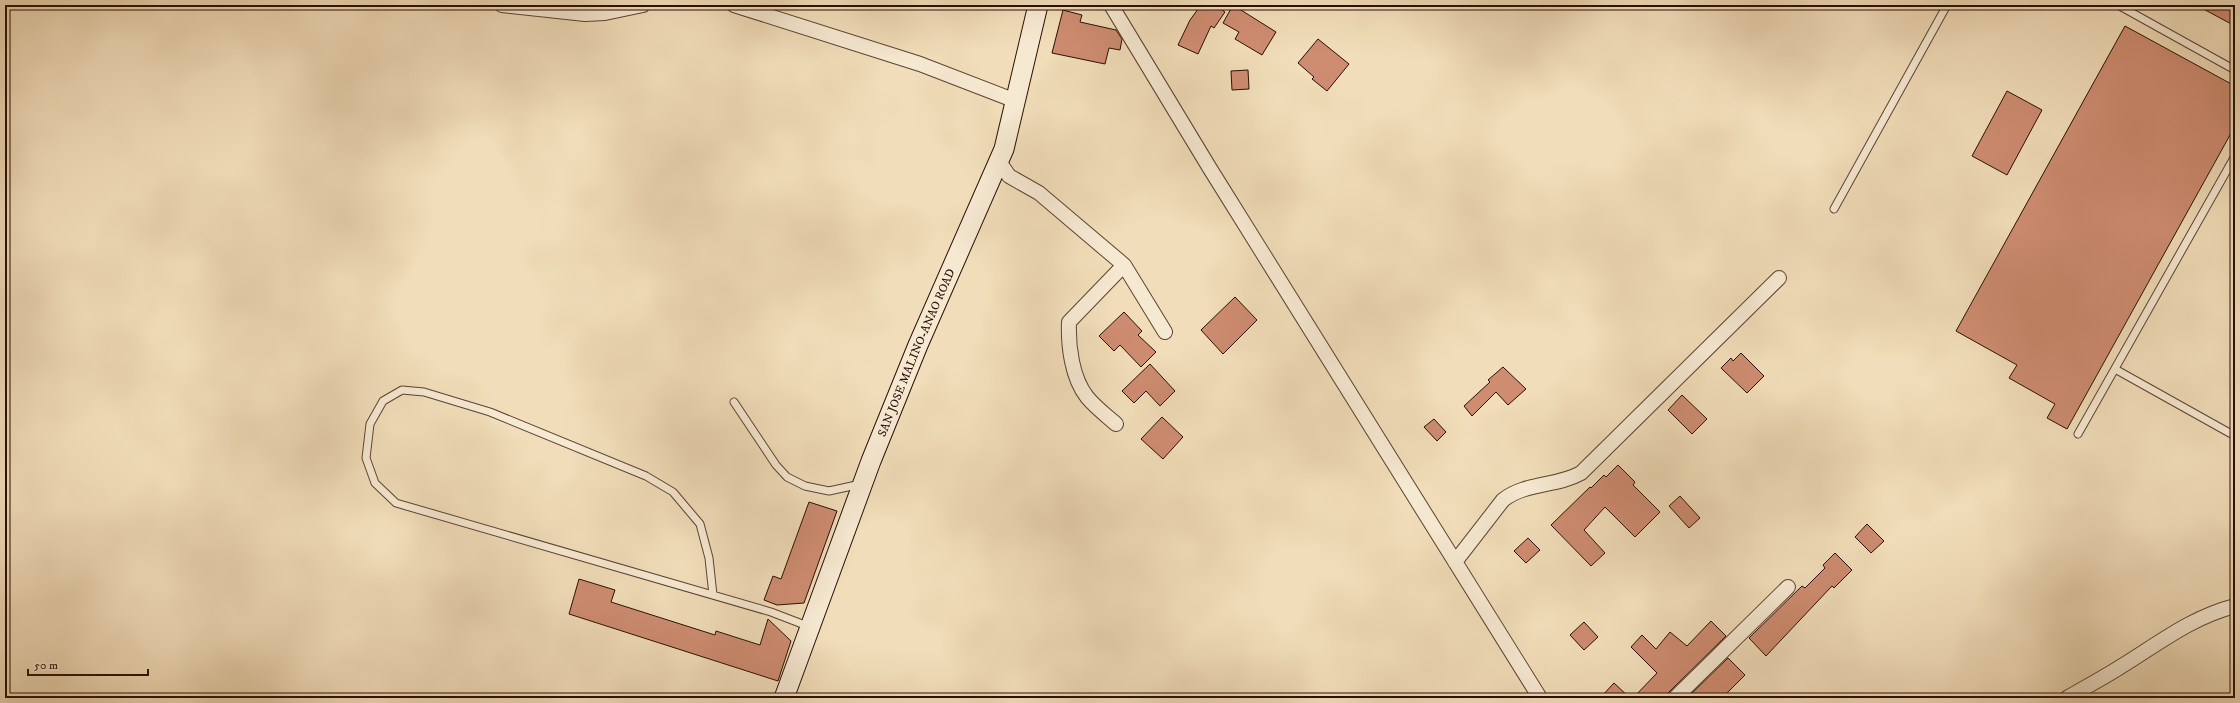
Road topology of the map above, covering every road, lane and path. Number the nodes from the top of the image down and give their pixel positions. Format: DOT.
graph roads {
  1 [pos="502,5"];
  2 [pos="643,5"];
  3 [pos="734,5"];
  4 [pos="1038,5"];
  5 [pos="1111,5"];
  6 [pos="1947,5"];
  7 [pos="2118,5"];
  8 [pos="2235,70"];
  9 [pos="1016,101"];
  10 [pos="2235,156"];
  11 [pos="998,160"];
  12 [pos="1834,209"];
  13 [pos="1124,265"];
  14 [pos="1779,278"];
  15 [pos="1165,332"];
  16 [pos="2115,369"];
  17 [pos="734,402"];
  18 [pos="1116,424"];
  19 [pos="2078,434"];
  20 [pos="2235,436"];
  21 [pos="862,484"];
  22 [pos="1455,562"];
  23 [pos="1788,587"];
  24 [pos="713,596"];
  25 [pos="2235,606"];
  26 [pos="810,627"];
  27 [pos="784,698"];
  28 [pos="1540,698"];
  29 [pos="1675,698"];
  30 [pos="2067,698"];
  1 -- 2 [label="street"];
  3 -- 9 [label="street"];
  4 -- 9 [label="main road, SAN JOSE MALINO-ANAO ROAD"];
  5 -- 22 [label="street"];
  6 -- 12 [label="lane"];
  7 -- 8 [label="lane"];
  9 -- 11 [label="main road, SAN JOSE MALINO-ANAO ROAD"];
  10 -- 16 [label="lane"];
  11 -- 13 [label="street"];
  11 -- 21 [label="main road, SAN JOSE MALINO-ANAO ROAD"];
  13 -- 15 [label="street"];
  13 -- 18 [label="street"];
  14 -- 22 [label="street"];
  16 -- 19 [label="lane"];
  16 -- 20 [label="lane"];
  17 -- 21 [label="lane"];
  21 -- 26 [label="main road, SAN JOSE MALINO-ANAO ROAD"];
  22 -- 28 [label="street"];
  23 -- 29 [label="street"];
  24 -- 24 [label="lane"];
  24 -- 26 [label="lane"];
  25 -- 30 [label="street"];
  26 -- 27 [label="main road, SAN JOSE MALINO-ANAO ROAD"];
}
